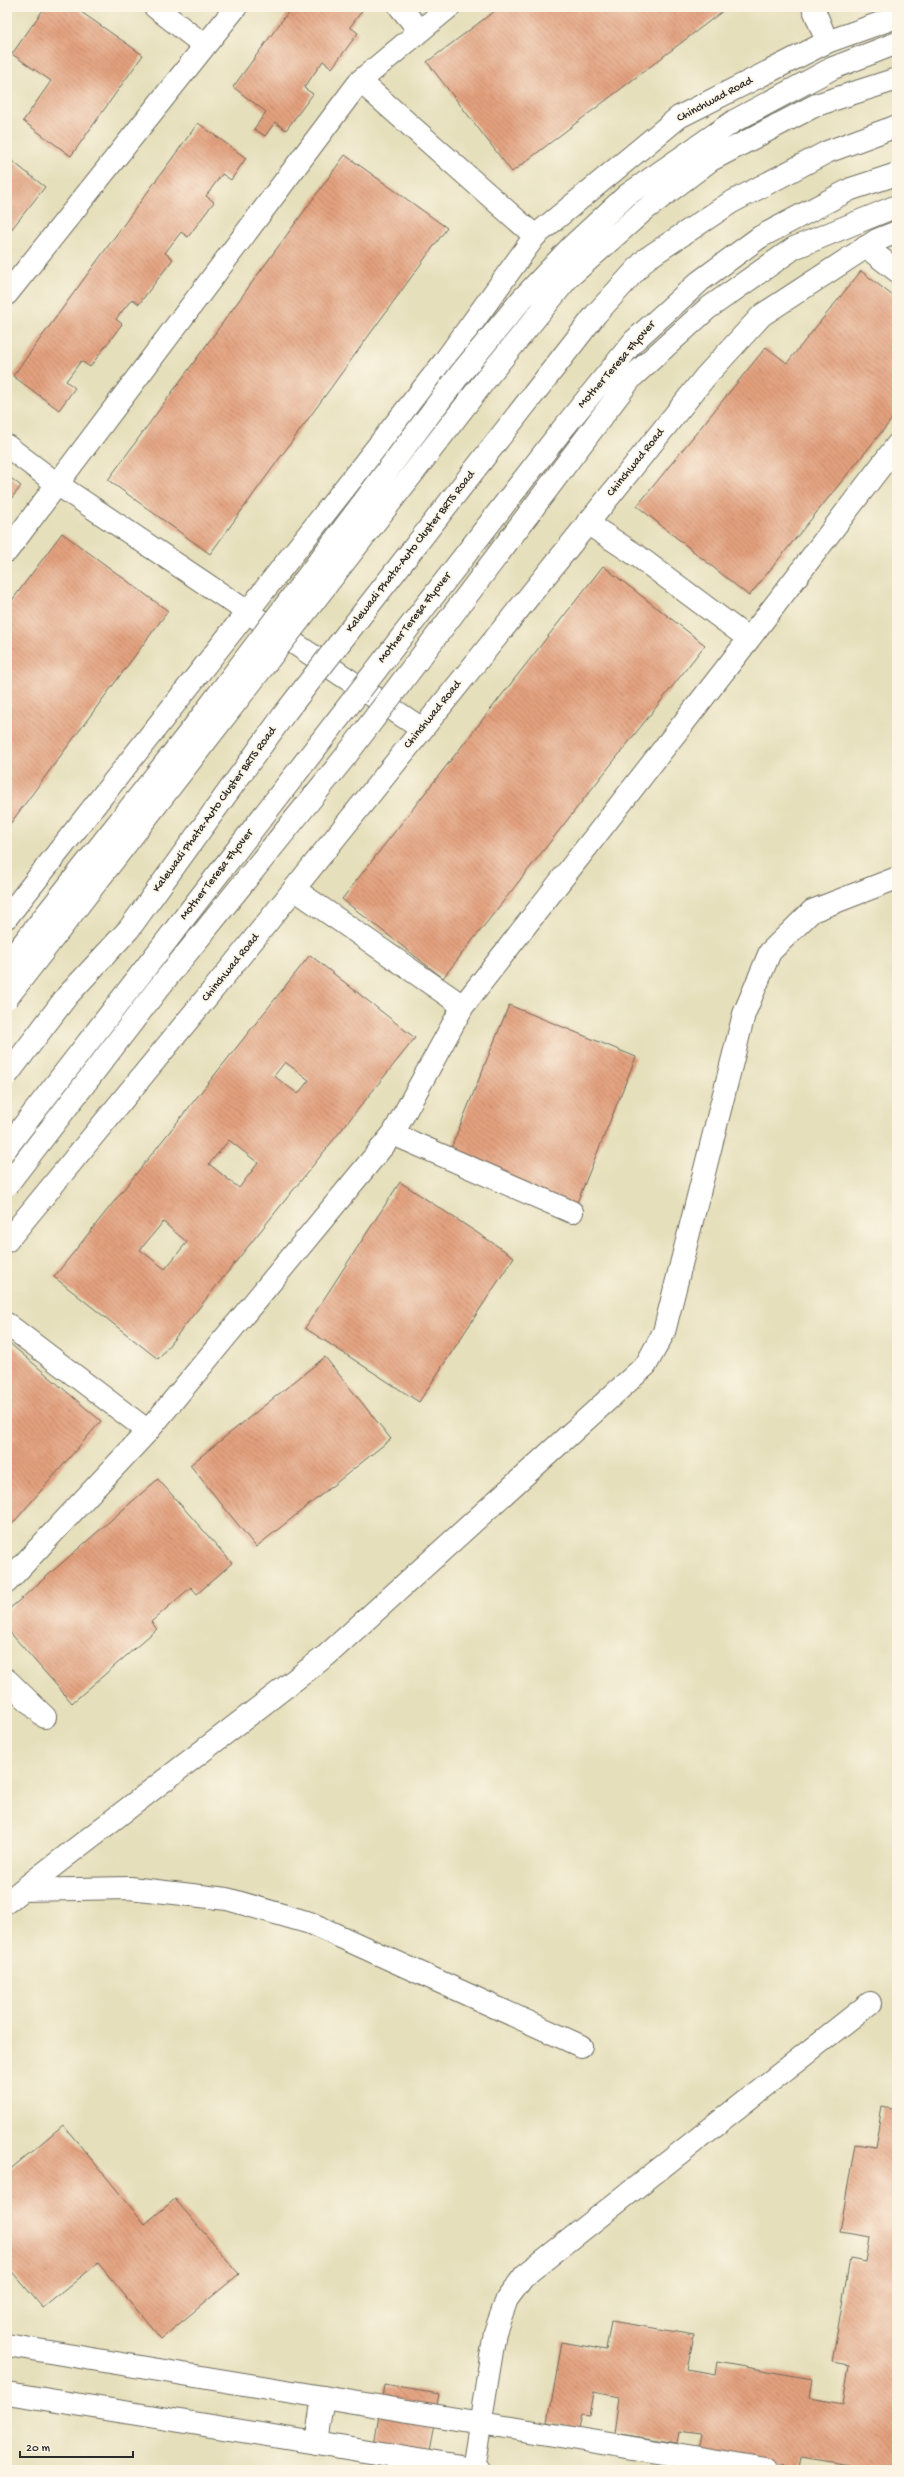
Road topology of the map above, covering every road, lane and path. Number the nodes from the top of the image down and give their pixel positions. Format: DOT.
graph roads {
  1 [pos="156,7"];
  2 [pos="236,7"];
  3 [pos="400,7"];
  4 [pos="449,7"];
  5 [pos="813,7"];
  6 [pos="897,17"];
  7 [pos="420,31"];
  8 [pos="827,42"];
  9 [pos="897,43"];
  10 [pos="204,45"];
  11 [pos="897,79"];
  12 [pos="360,81"];
  13 [pos="897,126"];
  14 [pos="897,174"];
  15 [pos="897,206"];
  16 [pos="897,232"];
  17 [pos="535,236"];
  18 [pos="866,248"];
  19 [pos="897,271"];
  20 [pos="7,294"];
  21 [pos="897,445"];
  22 [pos="7,446"];
  23 [pos="57,484"];
  24 [pos="587,523"];
  25 [pos="7,551"];
  26 [pos="246,613"];
  27 [pos="749,639"];
  28 [pos="422,729"];
  29 [pos="897,878"];
  30 [pos="294,889"];
  31 [pos="7,917"];
  32 [pos="7,964"];
  33 [pos="7,998"];
  34 [pos="463,1006"];
  35 [pos="7,1075"];
  36 [pos="393,1134"];
  37 [pos="7,1147"];
  38 [pos="7,1185"];
  39 [pos="572,1212"];
  40 [pos="7,1241"];
  41 [pos="7,1324"];
  42 [pos="148,1431"];
  43 [pos="7,1582"];
  44 [pos="7,1680"];
  45 [pos="45,1717"];
  46 [pos="14,1896"];
  47 [pos="870,2003"];
  48 [pos="581,2046"];
  49 [pos="7,2345"];
  50 [pos="7,2393"];
  51 [pos="323,2396"];
  52 [pos="481,2423"];
  53 [pos="316,2443"];
  54 [pos="476,2470"];
  55 [pos="767,2470"];
  1 -- 10 [label="street"];
  2 -- 10 [label="street"];
  3 -- 7 [label="street"];
  4 -- 7 [label="street"];
  5 -- 8 [label="street"];
  6 -- 8 [label="street, Chinchwad Road"];
  7 -- 12 [label="street"];
  8 -- 17 [label="street, Chinchwad Road"];
  9 -- 32 [label="street, bridge"];
  10 -- 20 [label="street"];
  11 -- 33 [label="street, bridge"];
  12 -- 17 [label="street"];
  12 -- 23 [label="street"];
  13 -- 35 [label="street, Kalewadi Phata-Auto Cluster BRTS Road, bridge"];
  14 -- 37 [label="street, Mother Teresa Flyover, bridge"];
  15 -- 38 [label="street, bridge"];
  16 -- 18 [label="street, Chinchwad Road"];
  17 -- 26 [label="street, Chinchwad Road"];
  18 -- 19 [label="street"];
  18 -- 24 [label="street, Chinchwad Road"];
  21 -- 27 [label="street"];
  22 -- 23 [label="street"];
  23 -- 25 [label="street"];
  23 -- 26 [label="street"];
  24 -- 27 [label="street"];
  24 -- 28 [label="street, Chinchwad Road"];
  26 -- 28 [label="street"];
  26 -- 31 [label="street, Chinchwad Road"];
  27 -- 34 [label="street"];
  28 -- 30 [label="street, Chinchwad Road"];
  29 -- 46 [label="street"];
  30 -- 34 [label="street"];
  30 -- 40 [label="street, Chinchwad Road"];
  34 -- 36 [label="street"];
  36 -- 39 [label="street"];
  36 -- 42 [label="street"];
  41 -- 42 [label="street"];
  42 -- 43 [label="street"];
  44 -- 45 [label="street"];
  46 -- 48 [label="street"];
  47 -- 52 [label="street"];
  49 -- 51 [label="street"];
  50 -- 53 [label="street"];
  51 -- 52 [label="street"];
  51 -- 53 [label="street"];
  52 -- 54 [label="street"];
  52 -- 55 [label="street"];
  53 -- 54 [label="street"];
}
